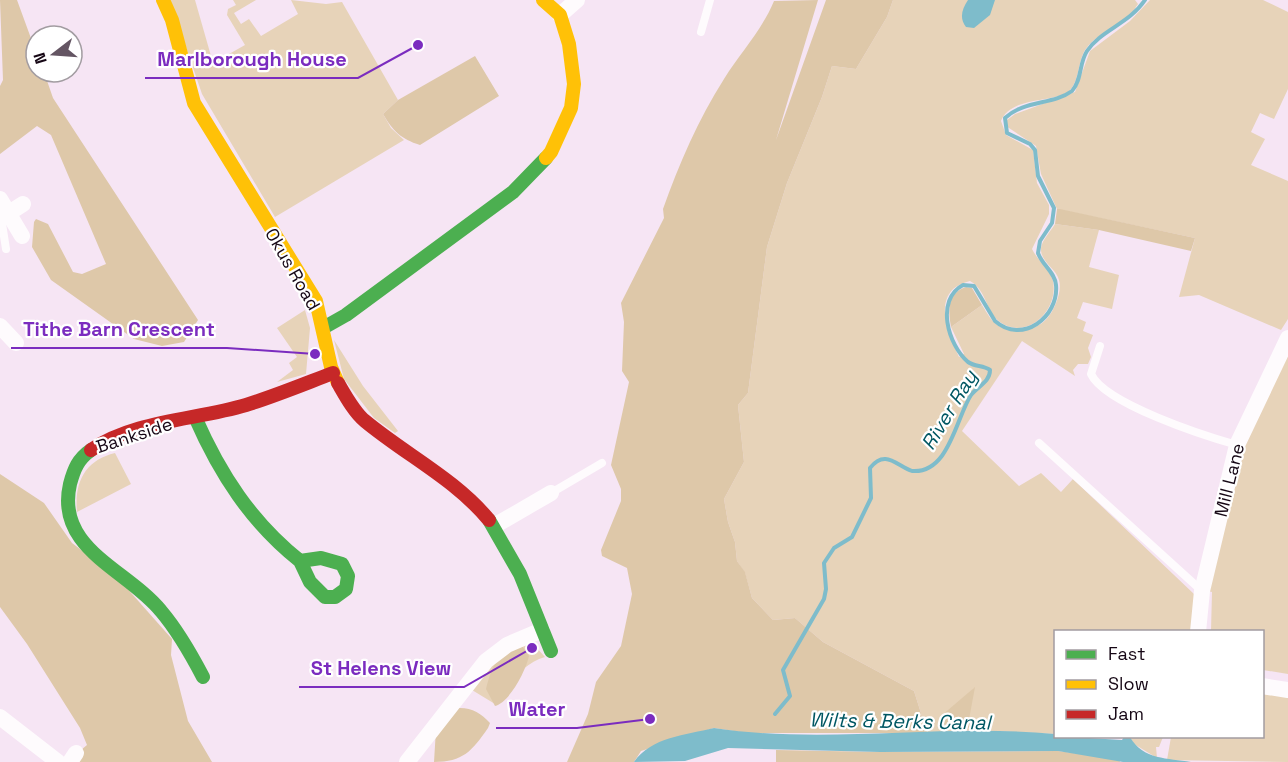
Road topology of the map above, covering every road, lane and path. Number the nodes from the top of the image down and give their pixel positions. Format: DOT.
graph roads {
  1 [pos="163,0"];
  2 [pos="543,0"];
  3 [pos="577,0"];
  4 [pos="710,0"];
  5 [pos="560,15"];
  6 [pos="701,32"];
  7 [pos="10,207"];
  8 [pos="22,236"];
  9 [pos="6,249"];
  10 [pos="323,328"];
  11 [pos="1288,338"];
  12 [pos="1100,346"];
  13 [pos="333,373"];
  14 [pos="195,417"];
  15 [pos="1039,443"];
  16 [pos="1237,445"];
  17 [pos="602,463"];
  18 [pos="544,503"];
  19 [pos="494,526"];
  20 [pos="300,561"];
  21 [pos="1202,591"];
  22 [pos="542,630"];
  23 [pos="1198,630"];
  24 [pos="551,651"];
  25 [pos="202,677"];
  26 [pos="1264,686"];
  27 [pos="1288,690"];
  28 [pos="0,717"];
  29 [pos="58,762"];
  30 [pos="407,762"];
  1 -- 10 [label="street, Okus Road"];
  2 -- 5 [label="street"];
  3 -- 5 [label="street"];
  4 -- 6 [label="lane"];
  5 -- 10 [label="street"];
  7 -- 8 [label="street"];
  7 -- 9 [label="lane"];
  10 -- 13 [label="street, Okus Road"];
  11 -- 16 [label="street, Mill Lane"];
  12 -- 16 [label="lane"];
  13 -- 14 [label="street, Bankside"];
  13 -- 19 [label="street, Okus Road"];
  14 -- 20 [label="street"];
  14 -- 25 [label="street, Bankside"];
  15 -- 21 [label="lane"];
  16 -- 21 [label="street, Mill Lane"];
  17 -- 18 [label="lane"];
  18 -- 19 [label="street"];
  19 -- 22 [label="street, Okus Road"];
  21 -- 23 [label="street, Mill Lane"];
  22 -- 24 [label="street, Okus Road"];
  22 -- 30 [label="street"];
  26 -- 27 [label="street"];
  28 -- 29 [label="street"];
}
